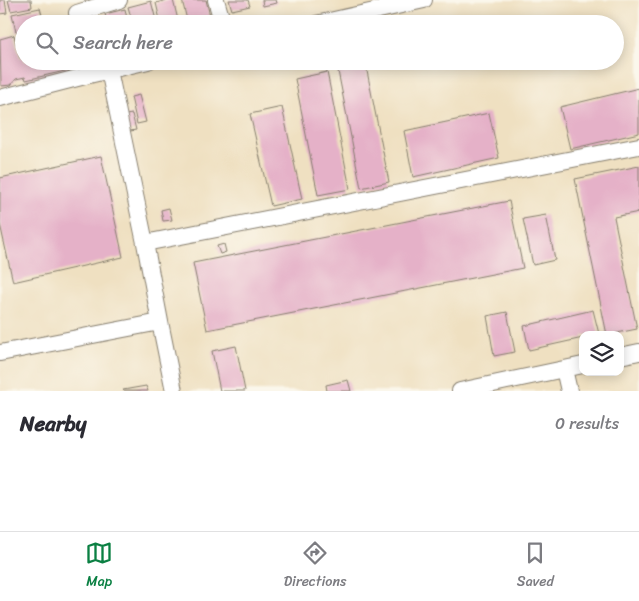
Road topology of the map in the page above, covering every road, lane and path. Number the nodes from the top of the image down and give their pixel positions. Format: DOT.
graph roads {
  1 [pos="119,0"];
  2 [pos="216,0"];
  3 [pos="424,0"];
  4 [pos="371,6"];
  5 [pos="77,12"];
  6 [pos="220,15"];
  7 [pos="344,15"];
  8 [pos="85,70"];
  9 [pos="109,70"];
  10 [pos="0,98"];
  11 [pos="639,146"];
  12 [pos="145,242"];
  13 [pos="160,322"];
  14 [pos="639,352"];
  15 [pos="0,353"];
  16 [pos="624,355"];
  17 [pos="579,366"];
  18 [pos="564,369"];
  19 [pos="174,391"];
  20 [pos="460,391"];
  21 [pos="569,391"];
  1 -- 5 [label="street"];
  2 -- 6 [label="street"];
  3 -- 4 [label="street"];
  4 -- 7 [label="street"];
  8 -- 10 [label="street"];
  9 -- 12 [label="street"];
  11 -- 12 [label="street"];
  12 -- 13 [label="street"];
  13 -- 15 [label="street"];
  13 -- 19 [label="street"];
  14 -- 16 [label="street"];
  17 -- 18 [label="street"];
  18 -- 20 [label="street"];
  18 -- 21 [label="street"];
}
